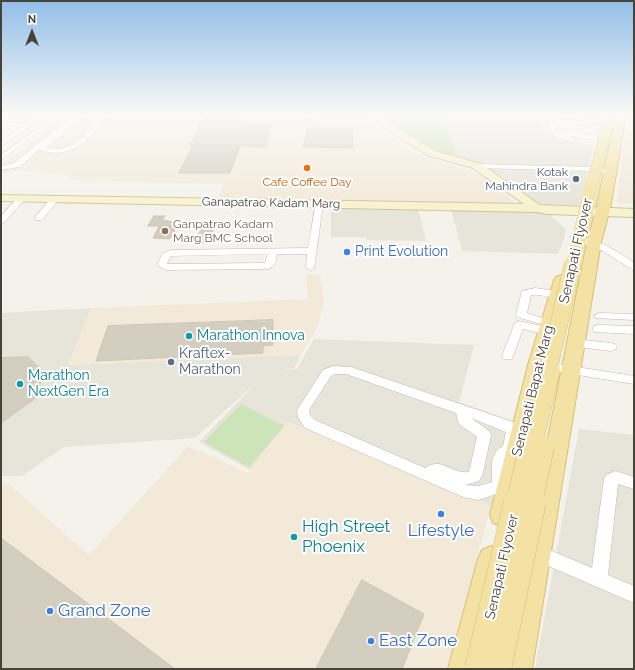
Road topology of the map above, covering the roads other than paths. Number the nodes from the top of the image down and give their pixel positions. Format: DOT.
graph roads {
  1 [pos="17,146"];
  2 [pos="35,146"];
  3 [pos="45,146"];
  4 [pos="74,146"];
  5 [pos="420,146"];
  6 [pos="598,146"];
  7 [pos="599,146"];
  8 [pos="602,146"];
  9 [pos="610,146"];
  10 [pos="1,158"];
  11 [pos="477,166"];
  12 [pos="3,169"];
  13 [pos="601,170"];
  14 [pos="1,198"];
  15 [pos="21,199"];
  16 [pos="54,200"];
  17 [pos="318,204"];
  18 [pos="539,208"];
  19 [pos="592,210"];
  20 [pos="634,210"];
  21 [pos="634,213"];
  22 [pos="39,218"];
  23 [pos="1,222"];
  24 [pos="584,240"];
  25 [pos="312,251"];
  26 [pos="272,252"];
  27 [pos="312,267"];
  28 [pos="634,268"];
  29 [pos="558,294"];
  30 [pos="599,316"];
  31 [pos="634,317"];
  32 [pos="546,325"];
  33 [pos="598,329"];
  34 [pos="634,330"];
  35 [pos="575,343"];
  36 [pos="611,347"];
  37 [pos="508,356"];
  38 [pos="538,365"];
  39 [pos="570,371"];
  40 [pos="634,380"];
  41 [pos="463,410"];
  42 [pos="507,464"];
  43 [pos="552,473"];
  44 [pos="429,476"];
  45 [pos="634,483"];
  46 [pos="496,542"];
  47 [pos="537,557"];
  48 [pos="599,580"];
  49 [pos="634,595"];
  50 [pos="463,669"];
  51 [pos="479,669"];
  52 [pos="497,669"];
  53 [pos="517,669"];
  1 -- 10 [label="street"];
  2 -- 12 [label="street"];
  3 -- 4 [label="street"];
  5 -- 11 [label="main road"];
  6 -- 51 [label="main road, Senapati Flyover, bridge"];
  7 -- 52 [label="main road, Senapati Flyover, bridge"];
  8 -- 13 [label="main road, Senapati Bapat Marg"];
  9 -- 13 [label="main road, Senapati Bapat Marg"];
  11 -- 13 [label="street"];
  11 -- 18 [label="main road"];
  13 -- 19 [label="main road, Senapati Bapat Marg"];
  14 -- 15 [label="main road, Ganapatrao Kadam Marg"];
  15 -- 16 [label="main road, Ganapatrao Kadam Marg"];
  15 -- 23 [label="street"];
  16 -- 17 [label="main road, Ganapatrao Kadam Marg"];
  16 -- 22 [label="street"];
  17 -- 18 [label="main road, Ganapatrao Kadam Marg"];
  17 -- 25 [label="street"];
  18 -- 19 [label="main road, Ganapatrao Kadam Marg"];
  19 -- 20 [label="main road, Ganapatrao Kadam Marg"];
  19 -- 21 [label="main road, Ganapatrao Kadam Marg"];
  19 -- 24 [label="main road, Senapati Bapat Marg"];
  24 -- 28 [label="street"];
  24 -- 29 [label="main road, Senapati Bapat Marg"];
  24 -- 35 [label="main road, Senapati Bapat Marg"];
  25 -- 26 [label="street"];
  25 -- 27 [label="street"];
  26 -- 26 [label="street"];
  29 -- 32 [label="main road, Senapati Bapat Marg"];
  29 -- 32 [label="street"];
  30 -- 31 [label="street"];
  32 -- 37 [label="street"];
  32 -- 38 [label="main road, Senapati Bapat Marg"];
  33 -- 34 [label="street"];
  35 -- 36 [label="street"];
  35 -- 39 [label="main road, Senapati Bapat Marg"];
  38 -- 39 [label="street"];
  38 -- 42 [label="main road, Senapati Bapat Marg"];
  39 -- 40 [label="street"];
  39 -- 43 [label="main road, Senapati Bapat Marg"];
  41 -- 42 [label="street"];
  41 -- 44 [label="street"];
  41 -- 44 [label="street"];
  42 -- 43 [label="street"];
  42 -- 44 [label="street"];
  42 -- 46 [label="main road, Senapati Bapat Marg"];
  43 -- 47 [label="main road, Senapati Bapat Marg"];
  45 -- 48 [label="street"];
  46 -- 47 [label="main road"];
  46 -- 50 [label="main road, Senapati Bapat Marg"];
  47 -- 48 [label="street"];
  47 -- 53 [label="main road, Senapati Bapat Marg"];
  48 -- 49 [label="street"];
}
